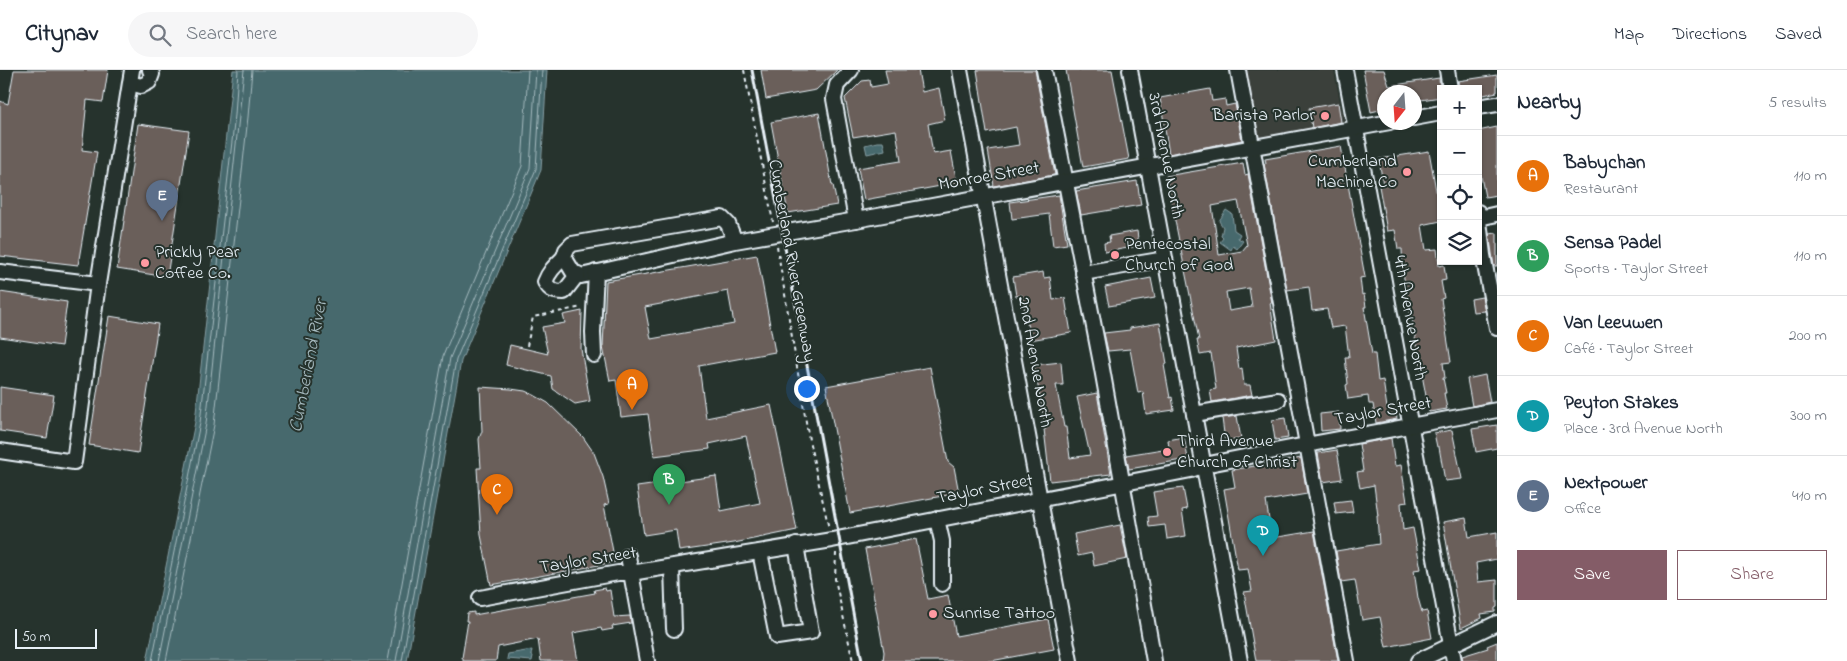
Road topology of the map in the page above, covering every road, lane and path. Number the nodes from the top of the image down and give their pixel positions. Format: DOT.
graph roads {
  1 [pos="150,70"];
  2 [pos="744,70"];
  3 [pos="852,70"];
  4 [pos="960,70"];
  5 [pos="1044,70"];
  6 [pos="1130,70"];
  7 [pos="1238,70"];
  8 [pos="1345,70"];
  9 [pos="1447,70"];
  10 [pos="131,77"];
  11 [pos="1449,85"];
  12 [pos="1497,104"];
  13 [pos="1482,106"];
  14 [pos="1437,114"];
  15 [pos="1422,117"];
  16 [pos="1377,125"];
  17 [pos="1356,129"];
  18 [pos="1253,147"];
  19 [pos="1148,167"];
  20 [pos="1065,182"];
  21 [pos="984,196"];
  22 [pos="1497,214"];
  23 [pos="1482,215"];
  24 [pos="856,220"];
  25 [pos="1480,220"];
  26 [pos="772,234"];
  27 [pos="735,241"];
  28 [pos="564,257"];
  29 [pos="1165,259"];
  30 [pos="0,272"];
  31 [pos="596,272"];
  32 [pos="1083,273"];
  33 [pos="578,274"];
  34 [pos="98,284"];
  35 [pos="584,307"];
  36 [pos="1497,328"];
  37 [pos="527,346"];
  38 [pos="594,355"];
  39 [pos="1278,400"];
  40 [pos="1497,410"];
  41 [pos="1194,414"];
  42 [pos="1410,427"];
  43 [pos="1306,445"];
  44 [pos="0,451"];
  45 [pos="1204,465"];
  46 [pos="1122,483"];
  47 [pos="1040,498"];
  48 [pos="937,519"];
  49 [pos="832,540"];
  50 [pos="796,545"];
  51 [pos="760,552"];
  52 [pos="628,556"];
  53 [pos="672,567"];
  54 [pos="631,574"];
  55 [pos="942,584"];
  56 [pos="480,598"];
  57 [pos="1497,623"];
  58 [pos="674,629"];
  59 [pos="1451,646"];
  60 [pos="647,661"];
  61 [pos="853,661"];
  62 [pos="1070,661"];
  63 [pos="1154,661"];
  64 [pos="1240,661"];
  65 [pos="1346,661"];
  66 [pos="1418,661"];
  67 [pos="1454,661"];
  1 -- 10 [label="street"];
  2 -- 26 [label="path, Cumberland River Greenway"];
  3 -- 24 [label="street"];
  4 -- 21 [label="street, 2nd Avenue North"];
  5 -- 20 [label="street"];
  6 -- 19 [label="street, 3rd Avenue North"];
  7 -- 18 [label="street"];
  8 -- 17 [label="street, 4th Avenue North"];
  9 -- 11 [label="street"];
  10 -- 34 [label="street"];
  12 -- 13 [label="street"];
  14 -- 15 [label="street"];
  16 -- 17 [label="street, Monroe Street"];
  17 -- 18 [label="street, Monroe Street"];
  17 -- 42 [label="street, 4th Avenue North"];
  18 -- 19 [label="street, Monroe Street"];
  18 -- 43 [label="street"];
  19 -- 20 [label="street, Monroe Street"];
  19 -- 29 [label="street, 3rd Avenue North"];
  20 -- 21 [label="street, Monroe Street"];
  20 -- 32 [label="street"];
  21 -- 24 [label="street, Monroe Street"];
  21 -- 47 [label="street, 2nd Avenue North"];
  22 -- 23 [label="street"];
  24 -- 26 [label="street, Monroe Street"];
  25 -- 36 [label="street"];
  26 -- 27 [label="street, Monroe Street"];
  26 -- 49 [label="path, Cumberland River Greenway"];
  27 -- 28 [label="street"];
  27 -- 31 [label="street, Monroe Street"];
  28 -- 33 [label="street"];
  28 -- 33 [label="street"];
  29 -- 32 [label="street"];
  29 -- 41 [label="street, 3rd Avenue North"];
  30 -- 34 [label="street"];
  31 -- 33 [label="street, Monroe Street"];
  31 -- 38 [label="street"];
  32 -- 46 [label="street"];
  34 -- 44 [label="street"];
  35 -- 37 [label="path"];
  39 -- 41 [label="street"];
  40 -- 42 [label="street, Taylor Street"];
  41 -- 45 [label="street, 3rd Avenue North"];
  42 -- 43 [label="street, Taylor Street"];
  42 -- 59 [label="street, 4th Avenue North"];
  43 -- 45 [label="street, Taylor Street"];
  43 -- 65 [label="street"];
  45 -- 46 [label="street, Taylor Street"];
  45 -- 64 [label="street, 3rd Avenue North"];
  46 -- 47 [label="street, Taylor Street"];
  46 -- 63 [label="street"];
  47 -- 48 [label="street, Taylor Street"];
  47 -- 62 [label="street, 2nd Avenue North"];
  48 -- 49 [label="street, Taylor Street"];
  48 -- 55 [label="street"];
  49 -- 50 [label="street, Taylor Street"];
  49 -- 61 [label="path, Cumberland River Greenway"];
  50 -- 51 [label="street, Taylor Street"];
  50 -- 51 [label="street"];
  51 -- 53 [label="street, Taylor Street"];
  52 -- 54 [label="street"];
  53 -- 54 [label="street, Taylor Street"];
  53 -- 58 [label="street"];
  54 -- 56 [label="street, Taylor Street"];
  54 -- 60 [label="street"];
  57 -- 59 [label="street"];
  59 -- 66 [label="street"];
  59 -- 67 [label="street, 4th Avenue North"];
}
